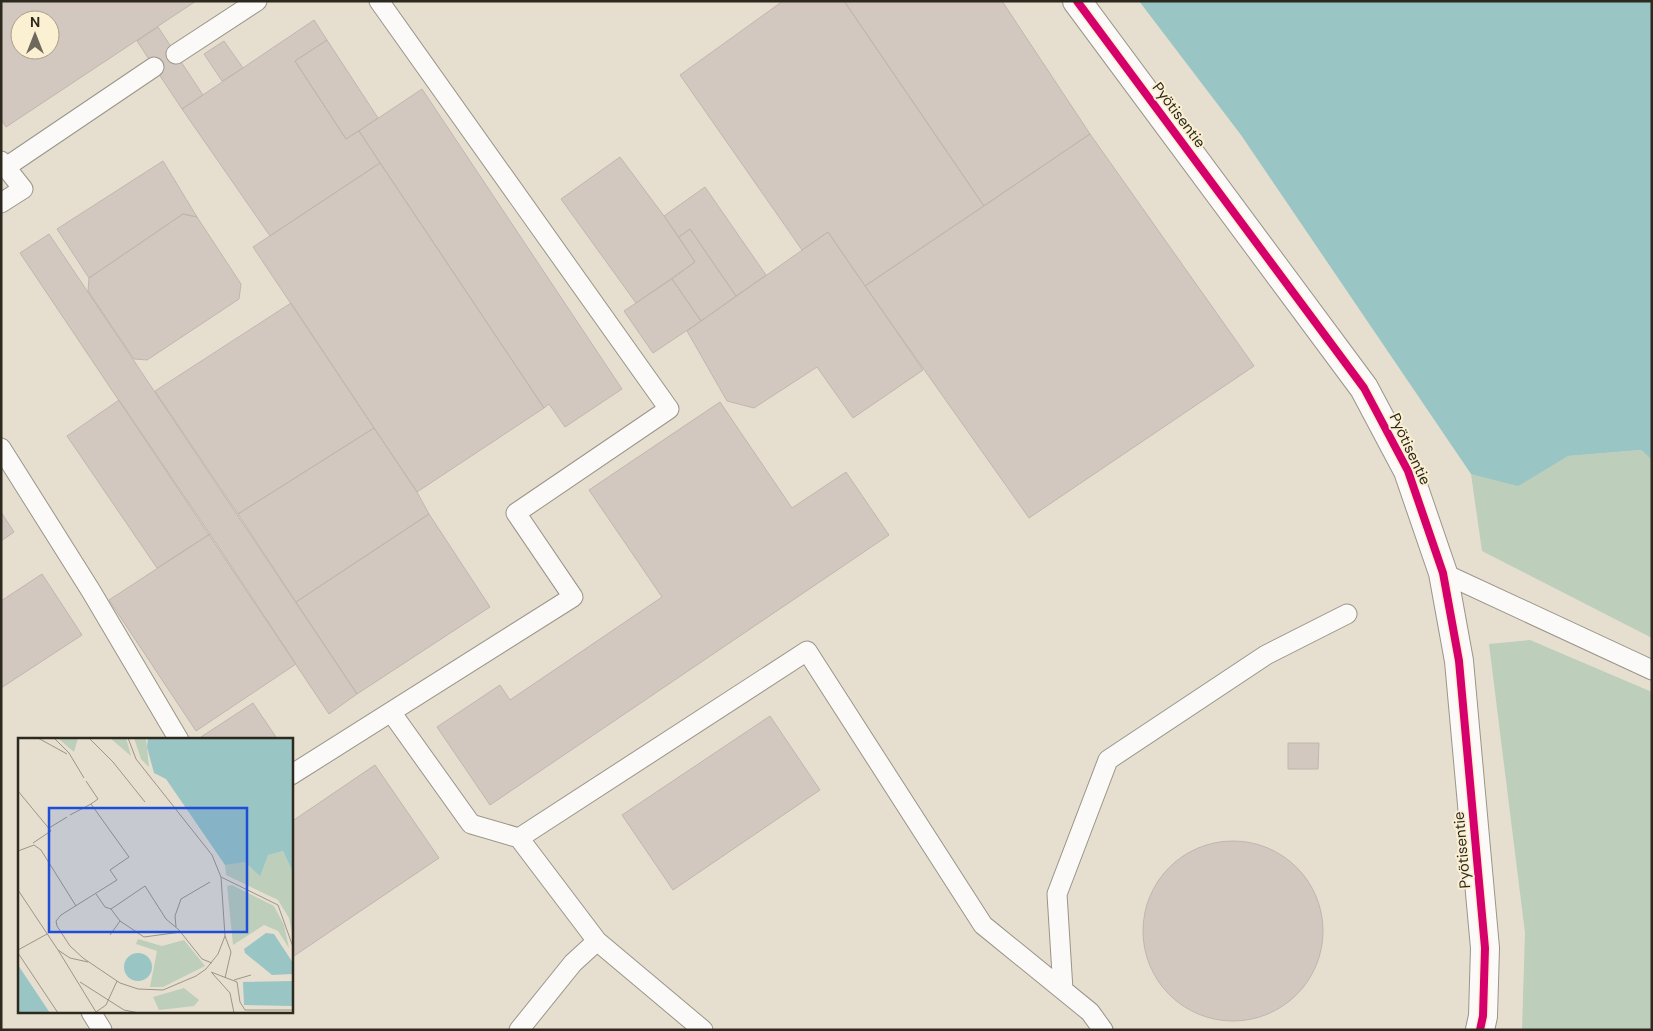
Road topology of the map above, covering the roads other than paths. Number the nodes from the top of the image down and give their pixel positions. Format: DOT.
graph roads {
  1 [pos="257,1"];
  2 [pos="380,1"];
  3 [pos="1077,1"];
  4 [pos="176,54"];
  5 [pos="154,67"];
  6 [pos="4,164"];
  7 [pos="1,203"];
  8 [pos="1,448"];
  9 [pos="1443,573"];
  10 [pos="1347,614"];
  11 [pos="1652,670"];
  12 [pos="391,712"];
  13 [pos="178,738"];
  14 [pos="292,774"];
  15 [pos="519,838"];
  16 [pos="597,941"];
  17 [pos="1063,990"];
  18 [pos="91,1014"];
  19 [pos="102,1030"];
  20 [pos="519,1030"];
  21 [pos="703,1030"];
  22 [pos="1104,1030"];
  23 [pos="1480,1030"];
  1 -- 4 [label="lane"];
  2 -- 12 [label="lane"];
  3 -- 9 [label="street, Pyötisentie"];
  5 -- 6 [label="lane"];
  6 -- 7 [label="lane"];
  8 -- 13 [label="lane"];
  9 -- 11 [label="lane"];
  9 -- 23 [label="street, Pyötisentie"];
  10 -- 17 [label="lane"];
  12 -- 14 [label="lane"];
  12 -- 15 [label="lane"];
  15 -- 16 [label="lane"];
  15 -- 17 [label="lane"];
  16 -- 20 [label="lane"];
  16 -- 21 [label="lane"];
  17 -- 22 [label="lane"];
  18 -- 19 [label="lane"];
}
